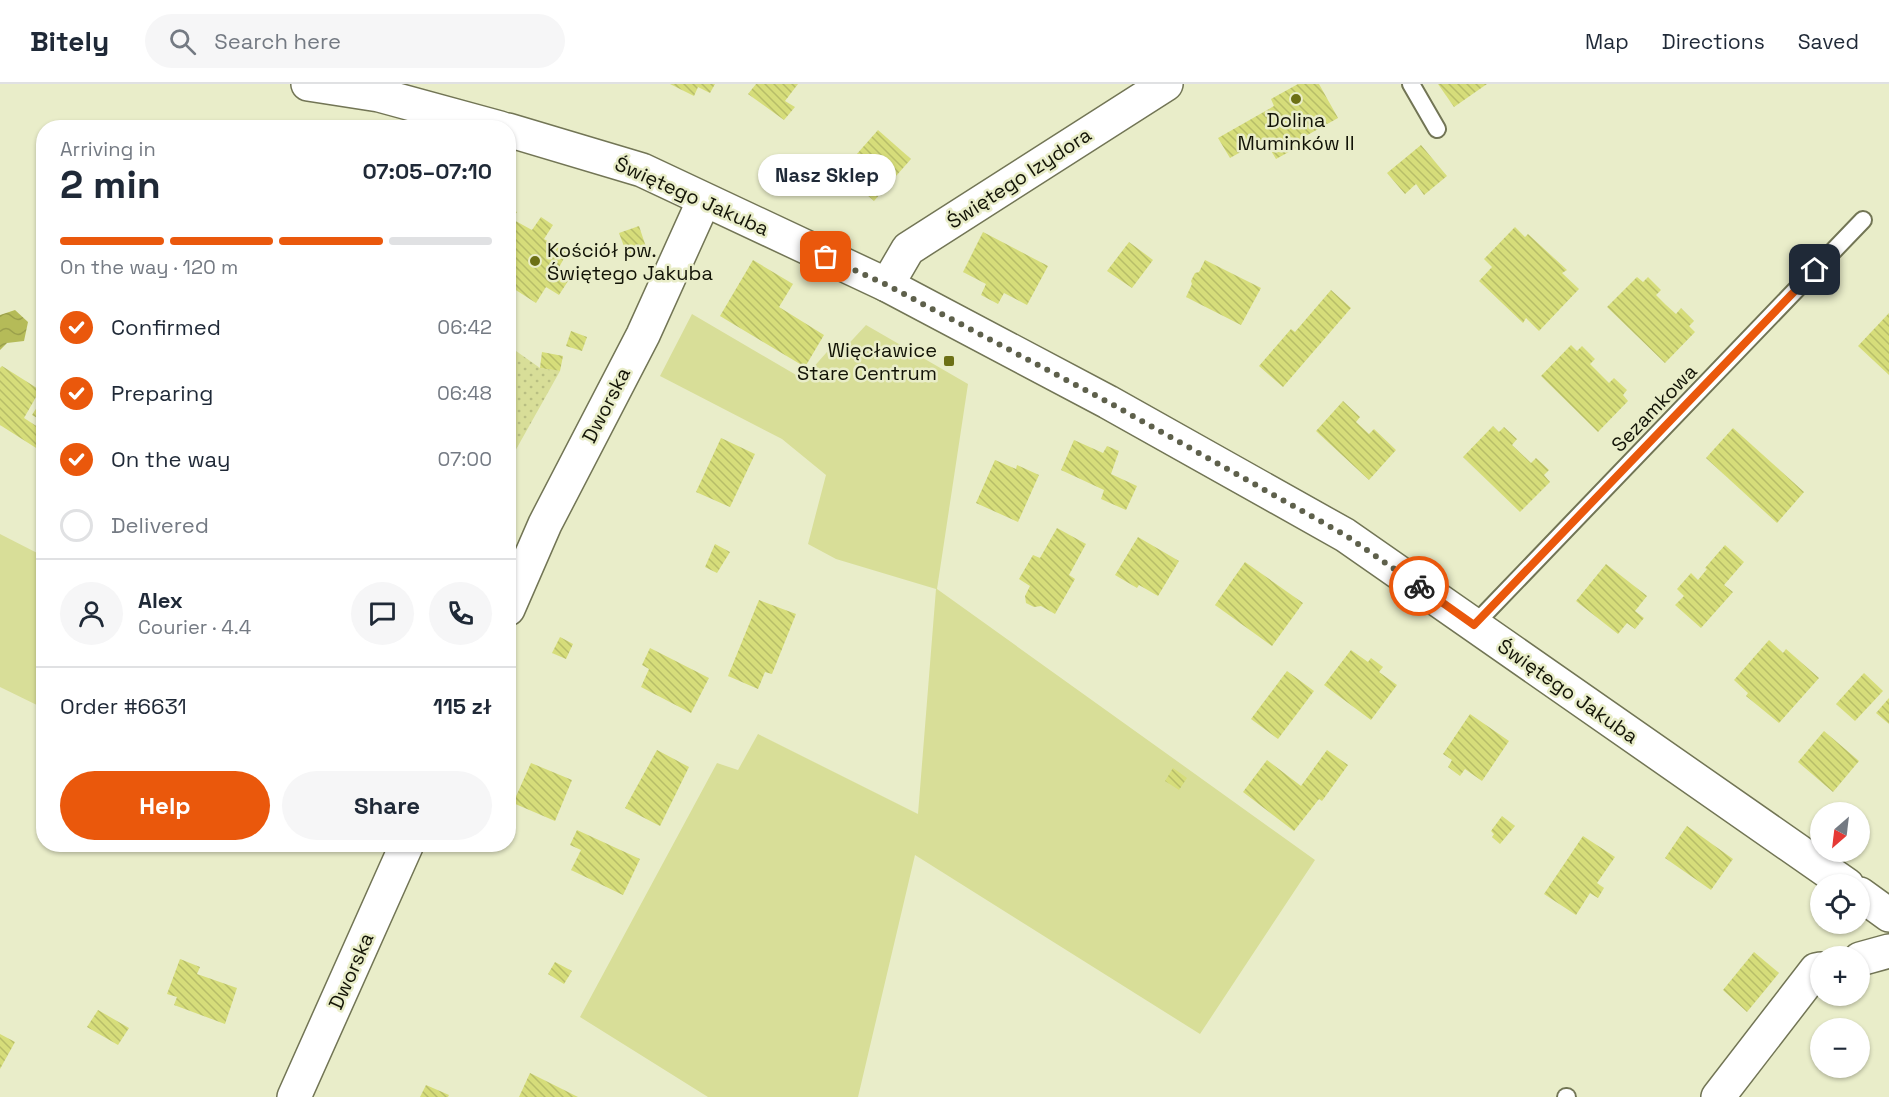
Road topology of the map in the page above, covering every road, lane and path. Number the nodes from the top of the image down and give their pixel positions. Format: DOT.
graph roads {
  1 [pos="309,84"];
  2 [pos="1166,84"];
  3 [pos="1411,84"];
  4 [pos="471,120"];
  5 [pos="1437,129"];
  6 [pos="516,132"];
  7 [pos="704,200"];
  8 [pos="1863,220"];
  9 [pos="887,285"];
  10 [pos="516,591"];
  11 [pos="1474,625"];
  12 [pos="403,852"];
  13 [pos="1831,874"];
  14 [pos="1870,901"];
  15 [pos="1889,915"];
  16 [pos="1889,951"];
  17 [pos="1870,956"];
  18 [pos="1810,978"];
  19 [pos="294,1097"];
  20 [pos="1718,1097"];
  1 -- 4 [label="street"];
  2 -- 9 [label="street, Świętego Izydora"];
  3 -- 5 [label="lane"];
  6 -- 7 [label="street, Świętego Jakuba"];
  7 -- 9 [label="street, Świętego Jakuba"];
  7 -- 10 [label="street, Dworska"];
  8 -- 11 [label="lane, Sezamkowa"];
  9 -- 11 [label="street, Świętego Jakuba"];
  11 -- 13 [label="street, Świętego Jakuba"];
  12 -- 19 [label="street, Dworska"];
  14 -- 15 [label="street"];
  16 -- 17 [label="street"];
  18 -- 20 [label="street"];
}
